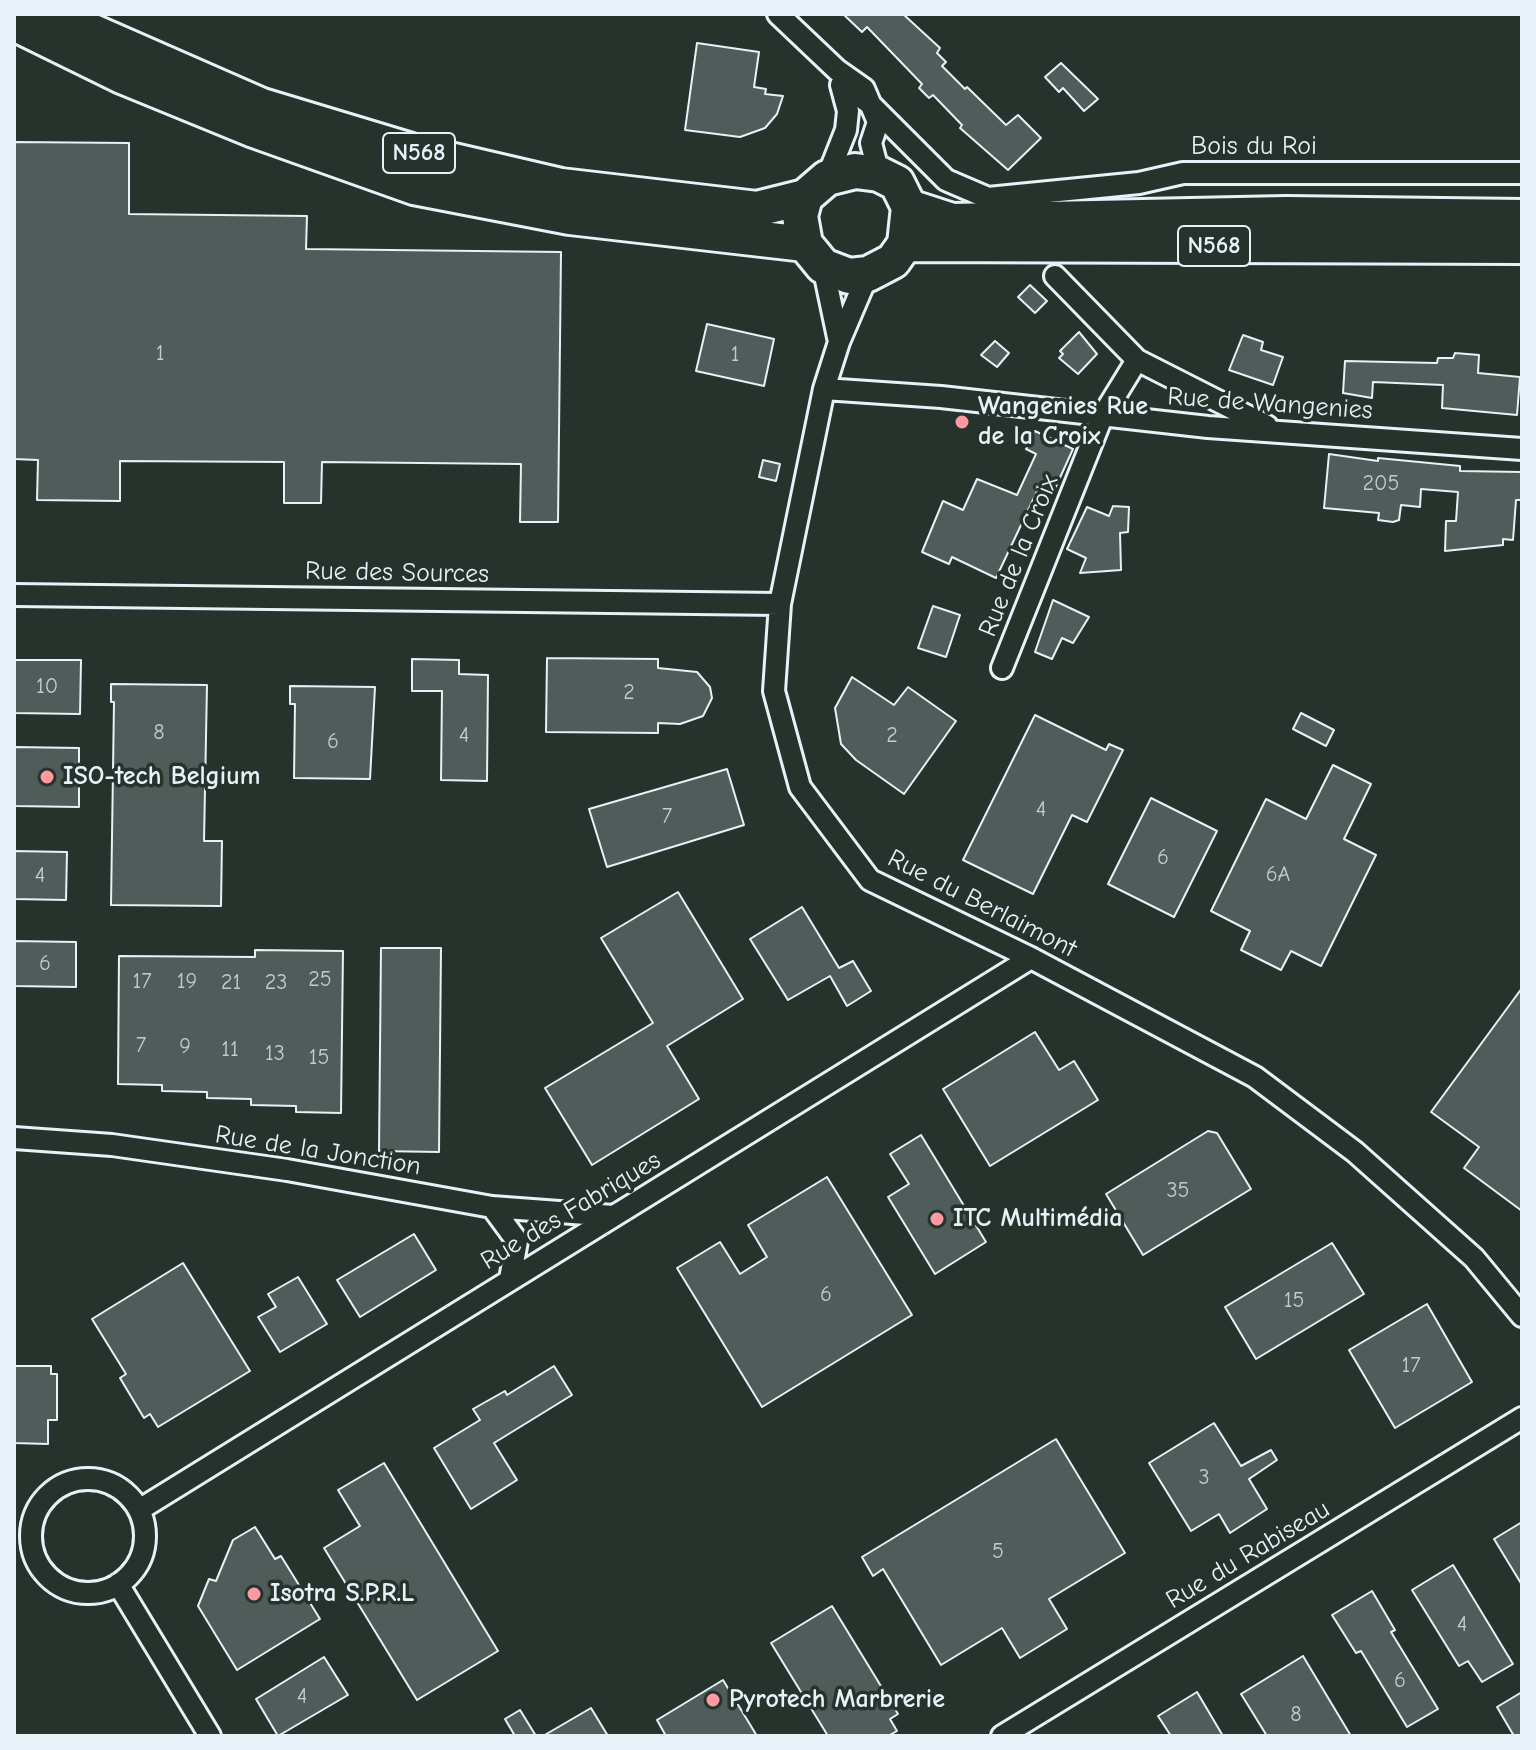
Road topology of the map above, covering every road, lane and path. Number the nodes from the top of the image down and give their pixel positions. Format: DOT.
graph roads {
  1 [pos="52,14"];
  2 [pos="778,14"];
  3 [pos="14,23"];
  4 [pos="837,70"];
  5 [pos="844,96"];
  6 [pos="870,104"];
  7 [pos="1522,173"];
  8 [pos="879,174"];
  9 [pos="816,188"];
  10 [pos="909,207"];
  11 [pos="1522,217"];
  12 [pos="905,244"];
  13 [pos="1522,246"];
  14 [pos="814,255"];
  15 [pos="868,274"];
  16 [pos="1055,276"];
  17 [pos="839,342"];
  18 [pos="1137,360"];
  19 [pos="824,389"];
  20 [pos="1102,417"];
  21 [pos="1274,430"];
  22 [pos="1522,449"];
  23 [pos="14,595"];
  24 [pos="780,604"];
  25 [pos="1002,668"];
  26 [pos="1031,958"];
  27 [pos="14,1138"];
  28 [pos="492,1207"];
  29 [pos="613,1216"];
  30 [pos="510,1279"];
  31 [pos="1522,1316"];
  32 [pos="1522,1418"];
  33 [pos="139,1510"];
  34 [pos="22,1534"];
  35 [pos="118,1584"];
  36 [pos="210,1736"];
  37 [pos="1002,1736"];
  1 -- 9 [label="highway, N568"];
  2 -- 4 [label="street"];
  3 -- 14 [label="highway, N568"];
  4 -- 5 [label="street"];
  4 -- 6 [label="street"];
  5 -- 6 [label="street"];
  5 -- 9 [label="street"];
  6 -- 7 [label="street, Bois du Roi"];
  6 -- 8 [label="street"];
  8 -- 9 [label="highway, N568"];
  8 -- 10 [label="highway"];
  9 -- 14 [label="highway"];
  10 -- 11 [label="highway, N568"];
  10 -- 12 [label="highway"];
  12 -- 13 [label="highway, N568"];
  12 -- 15 [label="highway"];
  14 -- 15 [label="highway, N568"];
  14 -- 17 [label="street, Rue du Berlaimont"];
  15 -- 17 [label="street, Rue du Berlaimont"];
  16 -- 18 [label="street"];
  17 -- 19 [label="street, Rue du Berlaimont"];
  18 -- 20 [label="street, Rue de la Croix"];
  18 -- 21 [label="street"];
  19 -- 20 [label="street, Rue de Wangenies"];
  19 -- 24 [label="street, Rue du Berlaimont"];
  20 -- 21 [label="street, Rue de Wangenies"];
  20 -- 25 [label="street, Rue de la Croix"];
  21 -- 22 [label="street, Rue de Wangenies"];
  23 -- 24 [label="street, Rue des Sources"];
  24 -- 26 [label="street, Rue du Berlaimont"];
  26 -- 29 [label="street, Rue des Fabriques"];
  26 -- 31 [label="street, Rue du Berlaimont"];
  27 -- 28 [label="street, Rue de la Jonction"];
  28 -- 29 [label="street, Rue de la Jonction"];
  28 -- 30 [label="street"];
  29 -- 30 [label="street, Rue des Fabriques"];
  30 -- 33 [label="street, Rue des Fabriques"];
  32 -- 37 [label="street, Rue du Rabiseau"];
  33 -- 34 [label="street"];
  33 -- 35 [label="street"];
  34 -- 35 [label="street"];
  35 -- 36 [label="street"];
}
